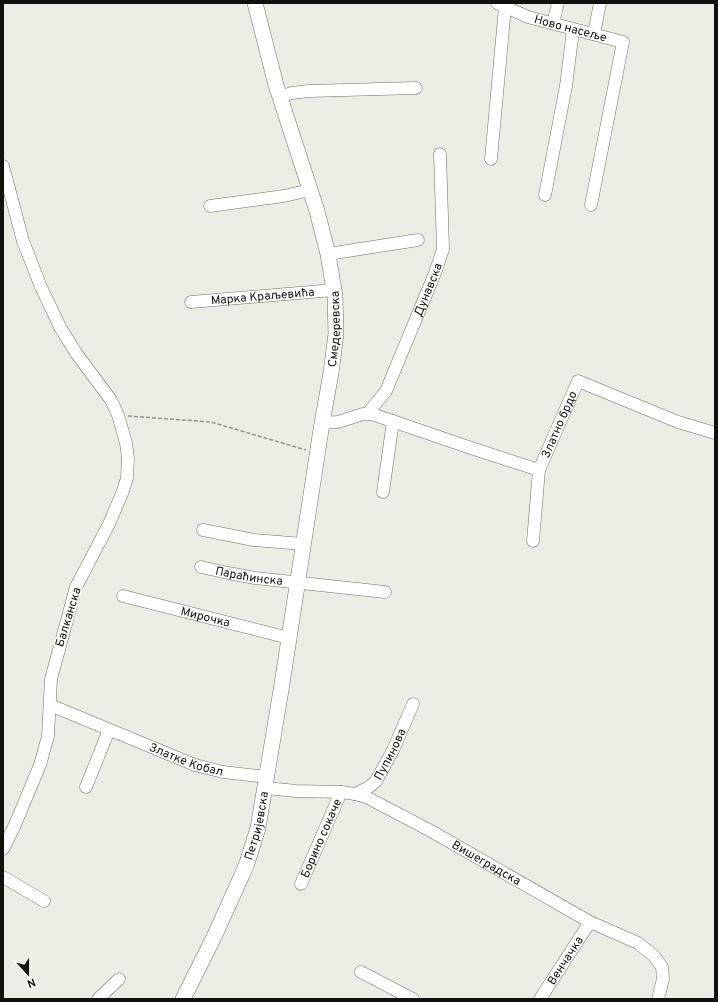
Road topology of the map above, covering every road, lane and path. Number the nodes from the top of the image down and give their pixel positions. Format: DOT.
graph roads {
  1 [pos="255,3"];
  2 [pos="558,3"];
  3 [pos="600,3"];
  4 [pos="501,5"];
  5 [pos="553,23"];
  6 [pos="573,30"];
  7 [pos="594,34"];
  8 [pos="416,88"];
  9 [pos="279,97"];
  10 [pos="440,154"];
  11 [pos="491,159"];
  12 [pos="3,166"];
  13 [pos="310,190"];
  14 [pos="545,195"];
  15 [pos="591,205"];
  16 [pos="210,206"];
  17 [pos="418,240"];
  18 [pos="328,254"];
  19 [pos="334,290"];
  20 [pos="191,302"];
  21 [pos="368,413"];
  22 [pos="118,415"];
  23 [pos="393,421"];
  24 [pos="322,423"];
  25 [pos="715,433"];
  26 [pos="317,454"];
  27 [pos="539,470"];
  28 [pos="383,492"];
  29 [pos="203,530"];
  30 [pos="533,541"];
  31 [pos="303,544"];
  32 [pos="201,567"];
  33 [pos="297,582"];
  34 [pos="385,592"];
  35 [pos="123,596"];
  36 [pos="288,638"];
  37 [pos="414,704"];
  38 [pos="50,706"];
  39 [pos="109,730"];
  40 [pos="266,782"];
  41 [pos="86,787"];
  42 [pos="341,792"];
  43 [pos="355,794"];
  44 [pos="3,849"];
  45 [pos="3,877"];
  46 [pos="300,884"];
  47 [pos="44,901"];
  48 [pos="590,922"];
  49 [pos="361,972"];
  50 [pos="119,979"];
  51 [pos="98,999"];
  52 [pos="182,999"];
  53 [pos="413,999"];
  54 [pos="540,999"];
  55 [pos="658,999"];
  1 -- 9 [label="main road, Смедеревска"];
  2 -- 5 [label="street"];
  3 -- 7 [label="street"];
  4 -- 5 [label="street, Ново насеље"];
  4 -- 11 [label="street"];
  5 -- 6 [label="street, Ново насеље"];
  6 -- 7 [label="street, Ново насеље"];
  6 -- 14 [label="street"];
  7 -- 15 [label="street, Ново насеље"];
  8 -- 9 [label="street"];
  9 -- 13 [label="main road, Смедеревска"];
  10 -- 21 [label="street, Дунавска"];
  12 -- 22 [label="street, Балканска"];
  13 -- 16 [label="street"];
  13 -- 18 [label="main road, Смедеревска"];
  17 -- 18 [label="street"];
  18 -- 19 [label="main road, Смедеревска"];
  19 -- 20 [label="street, Марка Краљевића"];
  19 -- 24 [label="main road, Смедеревска"];
  21 -- 23 [label="street"];
  21 -- 24 [label="street"];
  22 -- 26 [label="path"];
  22 -- 38 [label="street, Балканска"];
  23 -- 27 [label="street"];
  23 -- 28 [label="street"];
  24 -- 26 [label="main road, Смедеревска"];
  25 -- 27 [label="street, Златно брдо"];
  26 -- 31 [label="main road, Смедеревска"];
  27 -- 30 [label="street, Златно брдо"];
  29 -- 31 [label="street"];
  31 -- 33 [label="main road, Смедеревска"];
  32 -- 33 [label="street, Параћинска"];
  33 -- 34 [label="street, Параћинска"];
  33 -- 36 [label="main road, Смедеревска"];
  35 -- 36 [label="street, Мирочка"];
  36 -- 40 [label="main road, Петријевска"];
  37 -- 43 [label="street, Пупинова"];
  38 -- 39 [label="street, Златке Кобал"];
  38 -- 44 [label="street, Балканска"];
  39 -- 40 [label="street, Златке Кобал"];
  39 -- 41 [label="street"];
  40 -- 42 [label="street, Вишеградска"];
  40 -- 52 [label="main road, Петријевска"];
  42 -- 43 [label="street, Вишеградска"];
  42 -- 46 [label="street, Борино сокаче"];
  43 -- 48 [label="street, Вишеградска"];
  45 -- 47 [label="street"];
  48 -- 54 [label="street, Венчачка"];
  48 -- 55 [label="street, Вишеградска"];
  49 -- 53 [label="street"];
  50 -- 51 [label="street"];
}
